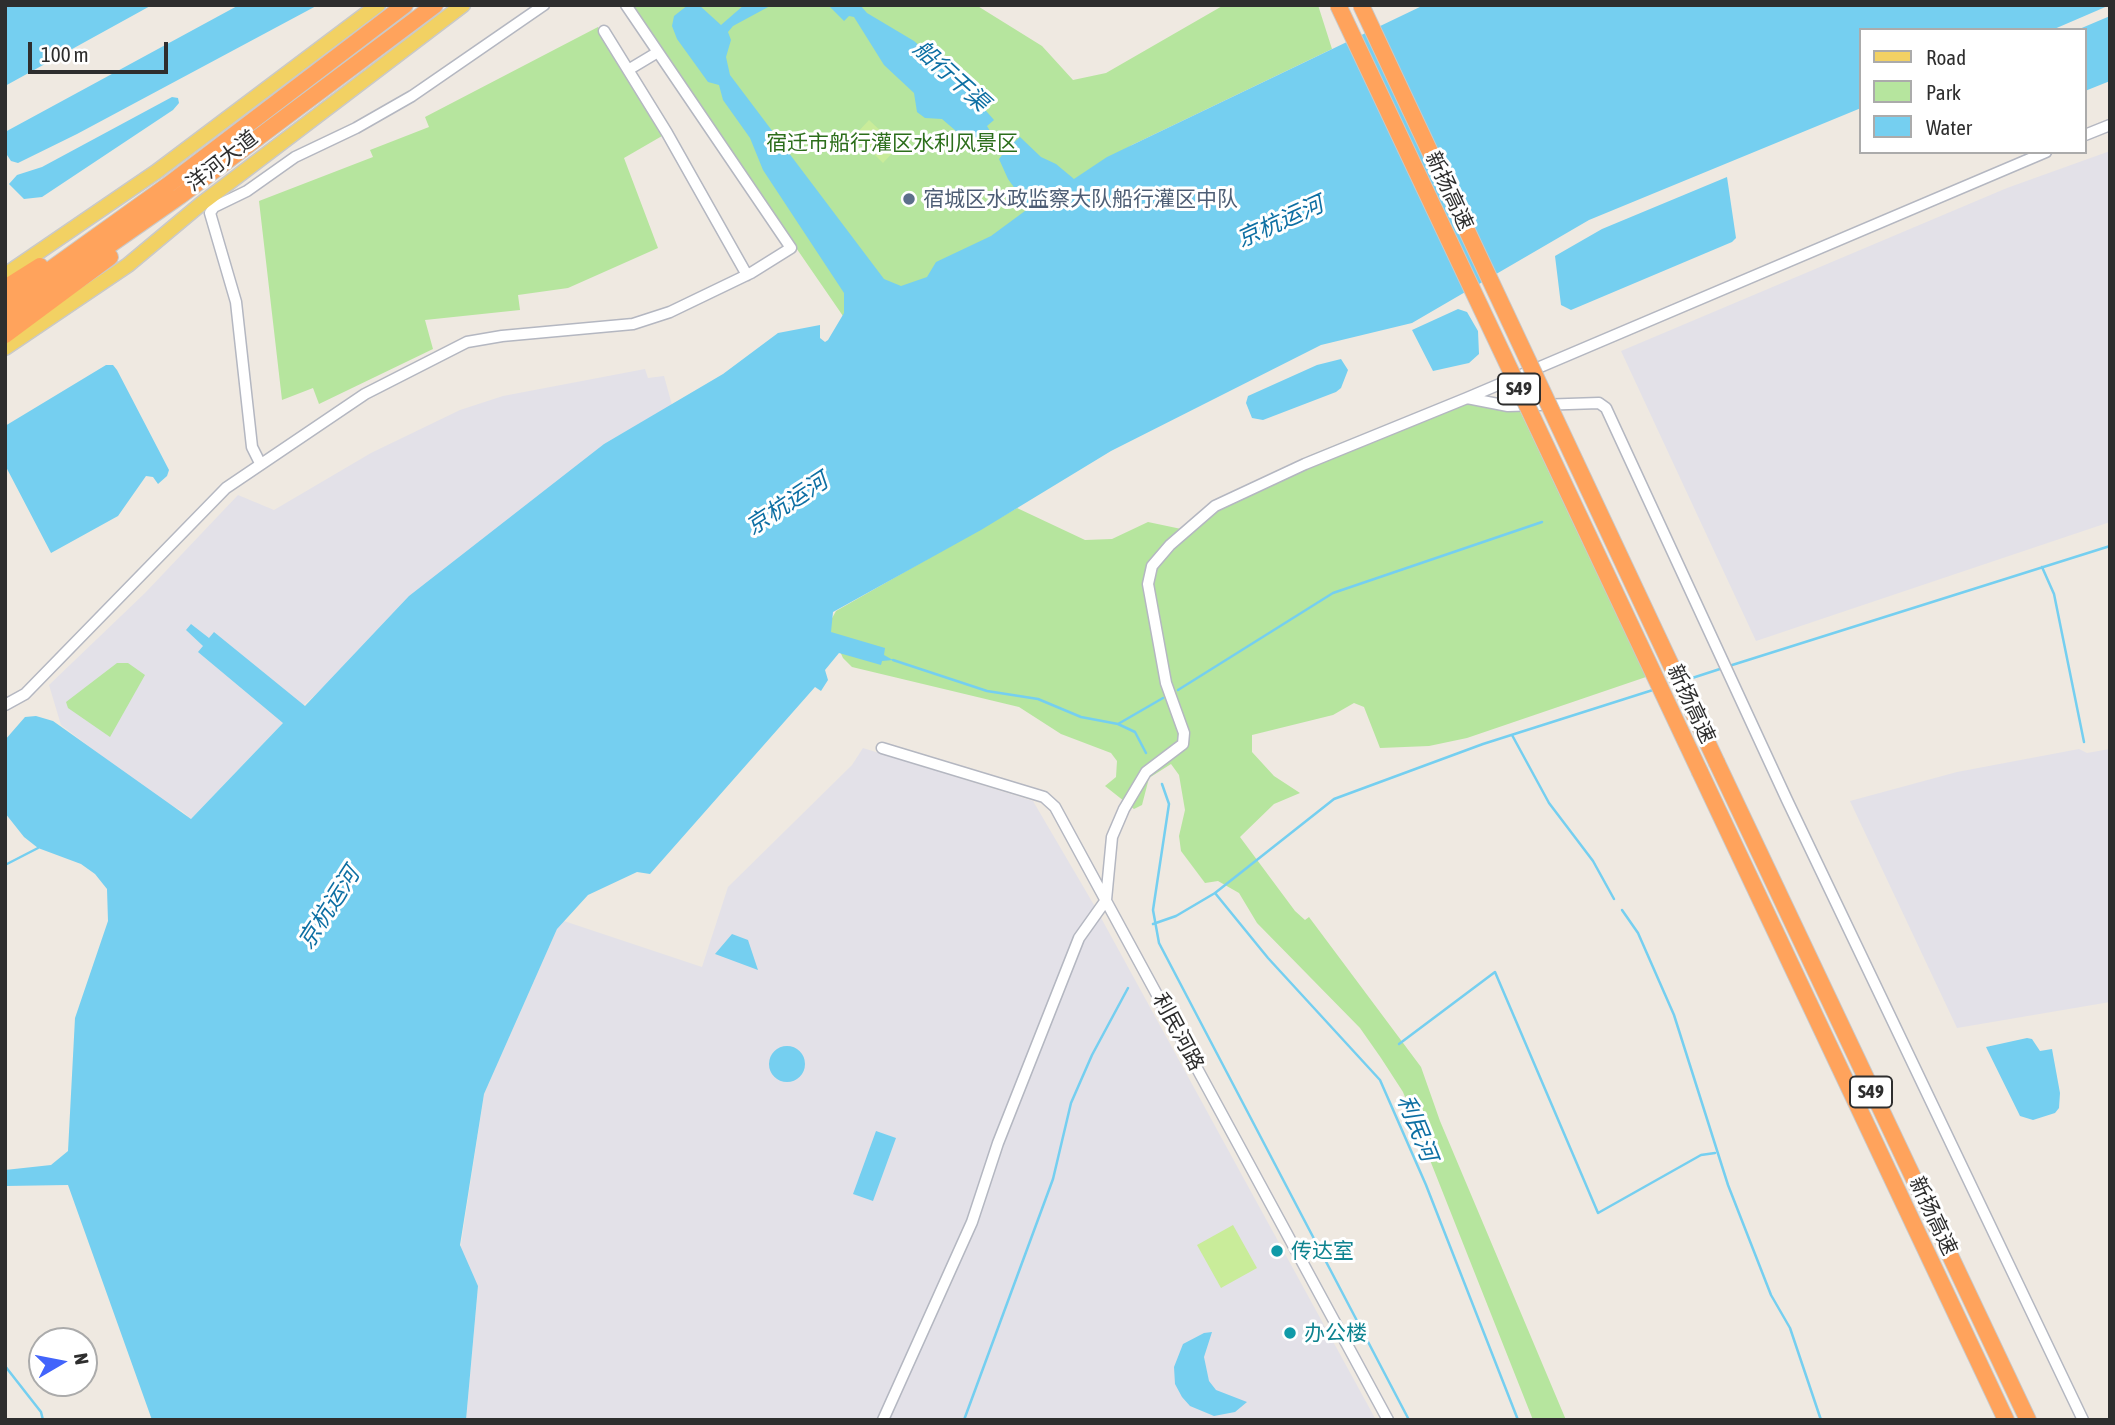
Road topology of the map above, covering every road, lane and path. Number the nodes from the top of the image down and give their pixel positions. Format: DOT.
graph roads {
  1 [pos="378,5"];
  2 [pos="405,5"];
  3 [pos="435,5"];
  4 [pos="463,5"];
  5 [pos="544,5"];
  6 [pos="626,5"];
  7 [pos="1338,5"];
  8 [pos="1361,5"];
  9 [pos="604,31"];
  10 [pos="658,52"];
  11 [pos="628,70"];
  12 [pos="2110,125"];
  13 [pos="2087,134"];
  14 [pos="2041,154"];
  15 [pos="179,189"];
  16 [pos="5,275"];
  17 [pos="747,275"];
  18 [pos="5,288"];
  19 [pos="5,302"];
  20 [pos="5,318"];
  21 [pos="5,335"];
  22 [pos="5,348"];
  23 [pos="1467,398"];
  24 [pos="260,463"];
  25 [pos="5,705"];
  26 [pos="882,748"];
  27 [pos="1106,900"];
  28 [pos="883,1420"];
  29 [pos="1388,1420"];
  30 [pos="2006,1420"];
  31 [pos="2028,1420"];
  32 [pos="2083,1420"];
  1 -- 16 [label="main road, 洋河大道"];
  2 -- 15 [label="highway, 洋河大道"];
  3 -- 15 [label="highway, 洋河大道"];
  4 -- 22 [label="main road, 洋河大道"];
  5 -- 24 [label="street"];
  6 -- 10 [label="street"];
  7 -- 30 [label="highway, 新扬高速 / S49, bridge"];
  8 -- 31 [label="highway, 新扬高速 / S49, bridge"];
  9 -- 11 [label="street"];
  10 -- 11 [label="street"];
  10 -- 17 [label="street"];
  11 -- 17 [label="street"];
  12 -- 13 [label="street"];
  14 -- 23 [label="street"];
  15 -- 18 [label="highway"];
  15 -- 19 [label="highway, 洋河大道"];
  15 -- 20 [label="highway, 洋河大道"];
  15 -- 21 [label="highway"];
  17 -- 24 [label="street"];
  23 -- 27 [label="street"];
  23 -- 32 [label="street"];
  24 -- 25 [label="street"];
  26 -- 27 [label="street, 利民河路"];
  27 -- 28 [label="street"];
  27 -- 29 [label="street, 利民河路"];
}
